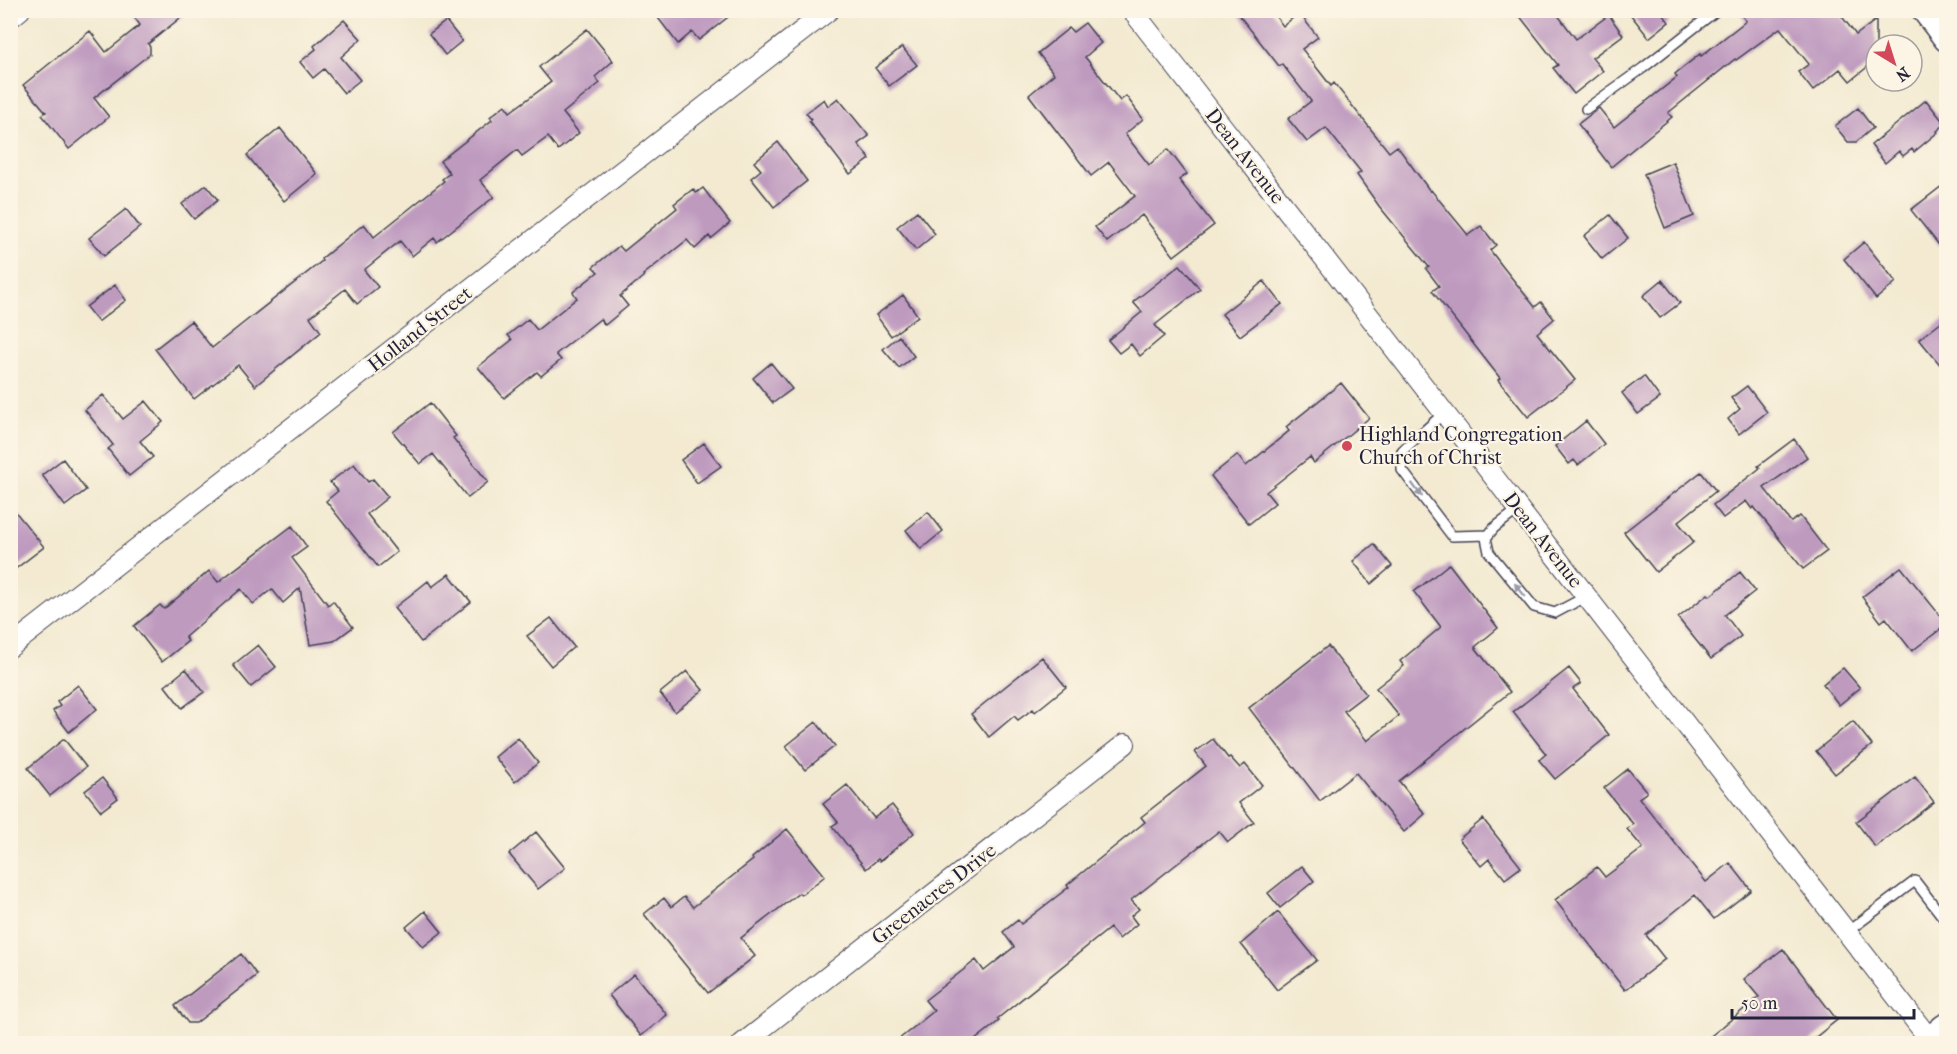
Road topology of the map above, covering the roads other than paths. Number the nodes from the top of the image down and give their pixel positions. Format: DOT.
graph roads {
  1 [pos="20,10"];
  2 [pos="830,10"];
  3 [pos="1132,10"];
  4 [pos="1717,10"];
  5 [pos="1924,10"];
  6 [pos="10,18"];
  7 [pos="1947,39"];
  8 [pos="1586,109"];
  9 [pos="1444,413"];
  10 [pos="1519,510"];
  11 [pos="1488,536"];
  12 [pos="1587,596"];
  13 [pos="10,647"];
  14 [pos="1125,744"];
  15 [pos="1947,921"];
  16 [pos="1846,932"];
  17 [pos="1934,1039"];
  18 [pos="742,1044"];
  1 -- 6 [label="street"];
  2 -- 13 [label="street, Holland Street"];
  3 -- 9 [label="street, Dean Avenue"];
  4 -- 8 [label="lane"];
  5 -- 7 [label="street"];
  9 -- 10 [label="street, Dean Avenue"];
  9 -- 11 [label="lane, one-way"];
  10 -- 11 [label="lane"];
  10 -- 12 [label="street, Dean Avenue"];
  12 -- 11 [label="lane, one-way"];
  12 -- 16 [label="street, Dean Avenue"];
  14 -- 18 [label="street, Greenacres Drive"];
  15 -- 16 [label="lane"];
  16 -- 17 [label="street, Dean Avenue"];
}
